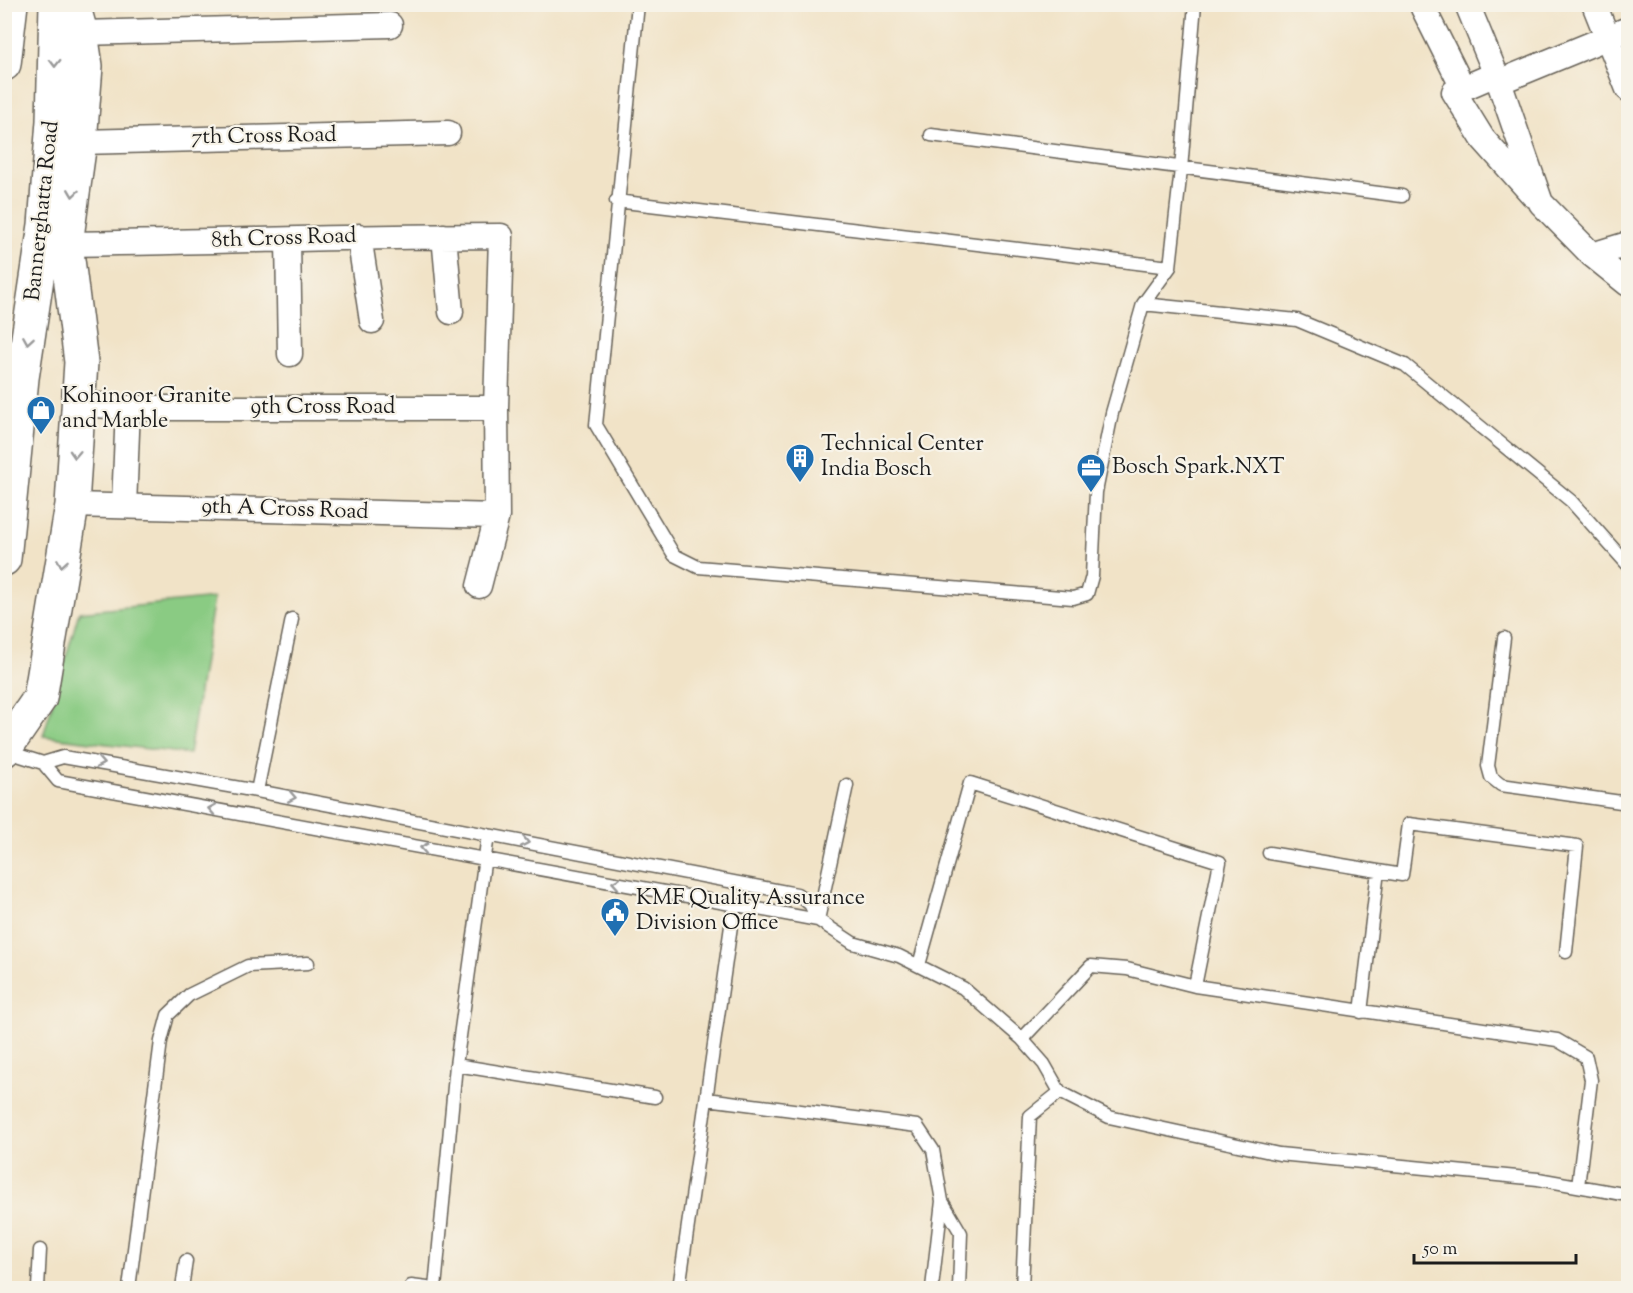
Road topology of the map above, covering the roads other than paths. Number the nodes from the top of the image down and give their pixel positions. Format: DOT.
graph roads {
  1 [pos="11,4"];
  2 [pos="56,4"];
  3 [pos="638,4"];
  4 [pos="1195,4"];
  5 [pos="1467,4"];
  6 [pos="1594,4"];
  7 [pos="1424,8"];
  8 [pos="77,19"];
  9 [pos="390,25"];
  10 [pos="1618,34"];
  11 [pos="4,64"];
  12 [pos="1498,78"];
  13 [pos="1463,88"];
  14 [pos="1629,89"];
  15 [pos="448,133"];
  16 [pos="931,135"];
  17 [pos="80,142"];
  18 [pos="1181,169"];
  19 [pos="1402,196"];
  20 [pos="616,201"];
  21 [pos="1541,203"];
  22 [pos="358,236"];
  23 [pos="444,236"];
  24 [pos="288,241"];
  25 [pos="66,243"];
  26 [pos="1629,244"];
  27 [pos="1592,255"];
  28 [pos="1170,267"];
  29 [pos="1629,284"];
  30 [pos="1143,304"];
  31 [pos="451,312"];
  32 [pos="372,321"];
  33 [pos="290,354"];
  34 [pos="78,403"];
  35 [pos="129,408"];
  36 [pos="496,408"];
  37 [pos="72,505"];
  38 [pos="124,506"];
  39 [pos="497,516"];
  40 [pos="4,559"];
  41 [pos="1629,565"];
  42 [pos="479,586"];
  43 [pos="292,619"];
  44 [pos="1504,638"];
  45 [pos="4,750"];
  46 [pos="43,763"];
  47 [pos="847,785"];
  48 [pos="257,790"];
  49 [pos="1629,803"];
  50 [pos="488,835"];
  51 [pos="1269,853"];
  52 [pos="483,859"];
  53 [pos="1378,871"];
  54 [pos="735,905"];
  55 [pos="818,920"];
  56 [pos="1566,952"];
  57 [pos="308,963"];
  58 [pos="919,965"];
  59 [pos="1195,986"];
  60 [pos="1361,1012"];
  61 [pos="1022,1039"];
  62 [pos="456,1065"];
  63 [pos="1060,1092"];
  64 [pos="655,1097"];
  65 [pos="707,1099"];
  66 [pos="1578,1186"];
  67 [pos="1629,1195"];
  68 [pos="942,1201"];
  69 [pos="40,1250"];
  70 [pos="186,1261"];
  71 [pos="38,1288"];
  72 [pos="129,1288"];
  73 [pos="182,1288"];
  74 [pos="411,1288"];
  75 [pos="427,1288"];
  76 [pos="435,1288"];
  77 [pos="679,1288"];
  78 [pos="932,1288"];
  79 [pos="959,1288"];
  80 [pos="1022,1288"];
  1 -- 11 [label="street"];
  2 -- 40 [label="street, Bannerghatta Road, one-way"];
  3 -- 20 [label="lane"];
  4 -- 18 [label="lane"];
  5 -- 12 [label="street"];
  6 -- 10 [label="street"];
  7 -- 13 [label="street"];
  8 -- 9 [label="street"];
  8 -- 17 [label="street"];
  10 -- 12 [label="street"];
  10 -- 14 [label="street"];
  12 -- 13 [label="street"];
  12 -- 21 [label="street"];
  13 -- 21 [label="street"];
  15 -- 17 [label="street, 7th Cross Road"];
  16 -- 18 [label="lane"];
  17 -- 25 [label="street, one-way"];
  18 -- 19 [label="lane"];
  18 -- 28 [label="lane"];
  20 -- 28 [label="lane"];
  20 -- 30 [label="lane"];
  21 -- 27 [label="street"];
  22 -- 23 [label="street, 8th Cross Road"];
  22 -- 24 [label="street, 8th Cross Road"];
  22 -- 32 [label="street"];
  23 -- 31 [label="street"];
  23 -- 36 [label="street, 8th Cross Road"];
  24 -- 25 [label="street, 8th Cross Road"];
  24 -- 33 [label="street"];
  25 -- 34 [label="street"];
  26 -- 27 [label="street"];
  27 -- 29 [label="street"];
  28 -- 30 [label="lane"];
  30 -- 41 [label="lane"];
  34 -- 35 [label="street, 9th Cross Road"];
  34 -- 37 [label="street, one-way"];
  35 -- 36 [label="street, 9th Cross Road"];
  35 -- 38 [label="street"];
  36 -- 39 [label="street"];
  37 -- 38 [label="street, 9th A Cross Road"];
  37 -- 45 [label="street, one-way"];
  38 -- 39 [label="street, 9th A Cross Road"];
  39 -- 42 [label="street"];
  43 -- 48 [label="lane"];
  44 -- 49 [label="lane"];
  45 -- 46 [label="lane"];
  46 -- 48 [label="lane, one-way"];
  52 -- 46 [label="lane, one-way"];
  47 -- 55 [label="lane"];
  48 -- 50 [label="lane, one-way"];
  50 -- 52 [label="lane"];
  50 -- 55 [label="lane, one-way"];
  51 -- 53 [label="lane"];
  54 -- 52 [label="lane, one-way"];
  52 -- 62 [label="lane"];
  53 -- 56 [label="lane"];
  53 -- 60 [label="lane"];
  54 -- 55 [label="lane"];
  54 -- 65 [label="lane"];
  55 -- 58 [label="lane"];
  57 -- 72 [label="lane"];
  58 -- 59 [label="lane"];
  58 -- 61 [label="lane"];
  59 -- 60 [label="lane"];
  59 -- 61 [label="lane"];
  60 -- 66 [label="lane"];
  61 -- 63 [label="lane"];
  62 -- 64 [label="lane"];
  62 -- 76 [label="lane"];
  63 -- 66 [label="lane"];
  63 -- 80 [label="lane"];
  65 -- 68 [label="lane"];
  65 -- 77 [label="lane"];
  66 -- 67 [label="lane"];
  68 -- 78 [label="lane"];
  68 -- 79 [label="lane"];
  69 -- 71 [label="lane"];
  70 -- 73 [label="lane"];
  74 -- 75 [label="lane"];
}
